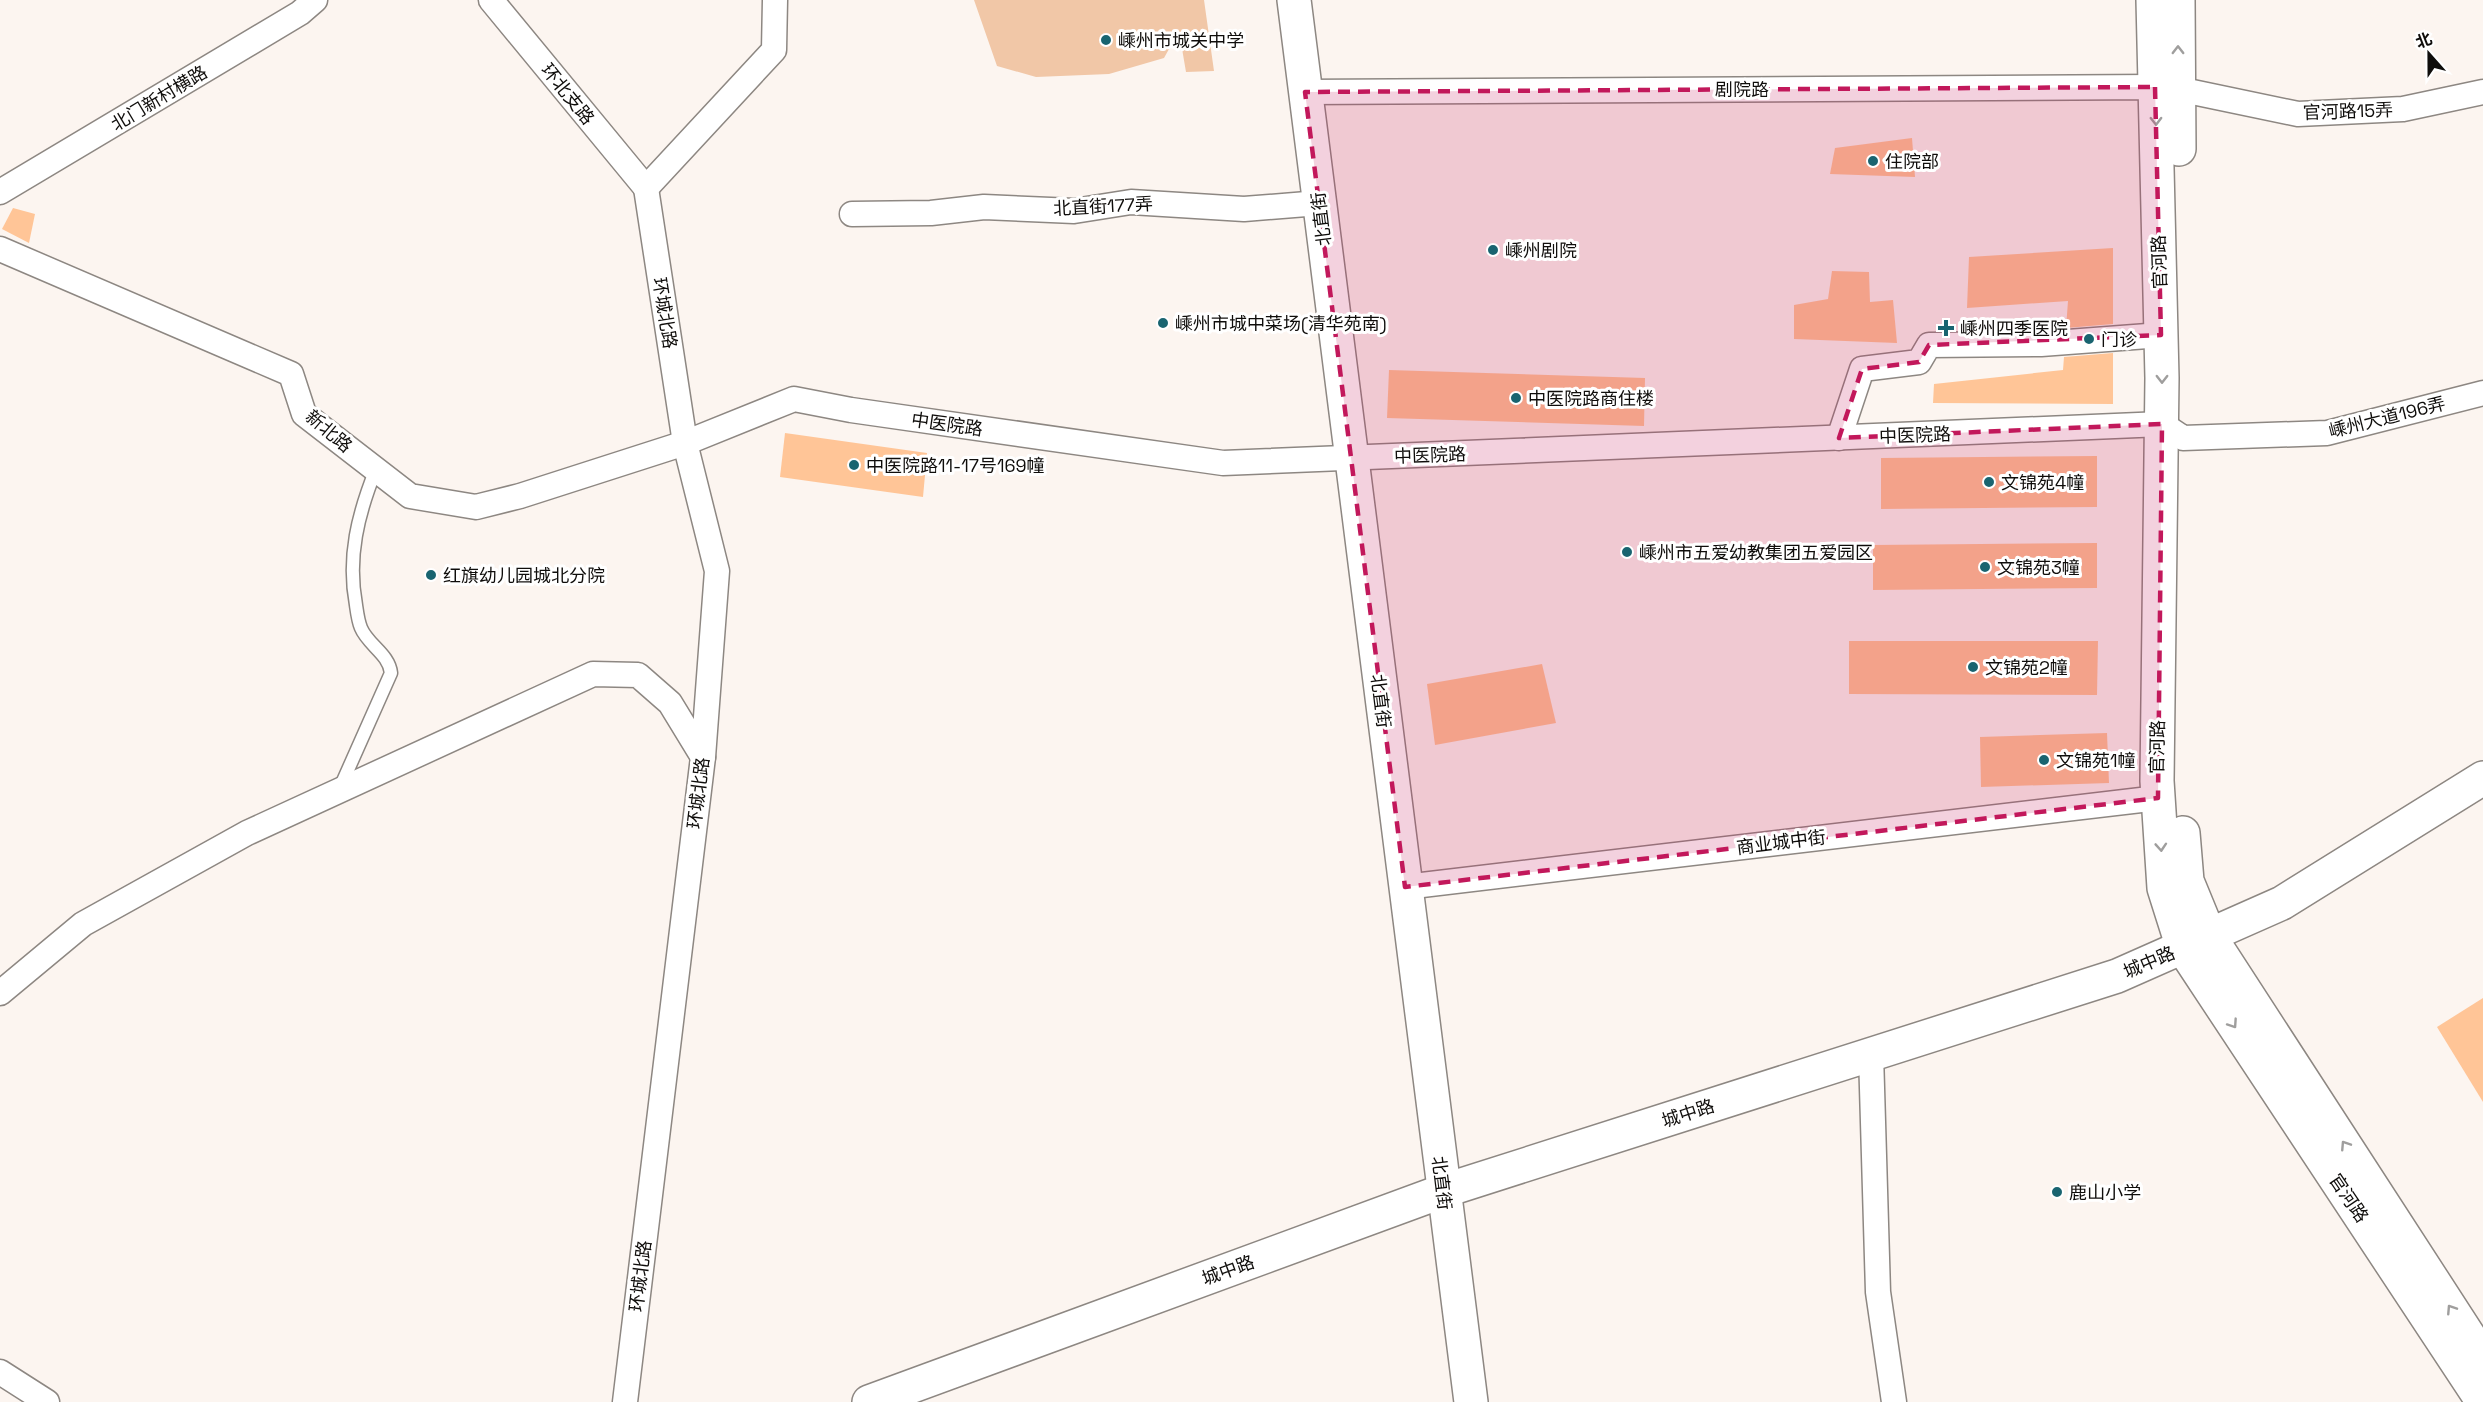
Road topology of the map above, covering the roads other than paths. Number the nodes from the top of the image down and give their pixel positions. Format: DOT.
graph roads {
  1 [pos="315,0"];
  2 [pos="491,0"];
  3 [pos="775,0"];
  4 [pos="1294,0"];
  5 [pos="2153,0"];
  6 [pos="2178,0"];
  7 [pos="2167,88"];
  8 [pos="1305,92"];
  9 [pos="2483,92"];
  10 [pos="646,188"];
  11 [pos="0,192"];
  12 [pos="1319,203"];
  13 [pos="852,214"];
  14 [pos="0,249"];
  15 [pos="2161,335"];
  16 [pos="2483,393"];
  17 [pos="2172,431"];
  18 [pos="1839,438"];
  19 [pos="685,442"];
  20 [pos="1350,458"];
  21 [pos="376,470"];
  22 [pos="703,757"];
  23 [pos="2483,777"];
  24 [pos="339,790"];
  25 [pos="2158,798"];
  26 [pos="1405,887"];
  27 [pos="2196,942"];
  28 [pos="0,993"];
  29 [pos="1871,1054"];
  30 [pos="1443,1191"];
  31 [pos="2483,1358"];
  32 [pos="0,1372"];
  33 [pos="47,1402"];
  34 [pos="625,1402"];
  35 [pos="869,1402"];
  36 [pos="1471,1402"];
  37 [pos="1894,1402"];
  38 [pos="2482,1402"];
  1 -- 11 [label="street, 北门新村横路"];
  2 -- 10 [label="street, 环北支路"];
  3 -- 10 [label="street"];
  4 -- 8 [label="main road, 北直街"];
  5 -- 7 [label="main road, 官河路"];
  7 -- 6 [label="main road, 官河路, one-way"];
  7 -- 8 [label="street, 剧院路"];
  7 -- 9 [label="street, 官河路15弄"];
  7 -- 15 [label="main road, 官河路, one-way"];
  7 -- 17 [label="main road, 官河路"];
  8 -- 12 [label="main road, 北直街"];
  10 -- 19 [label="street, 环城北路"];
  12 -- 13 [label="street, 北直街177弄"];
  12 -- 20 [label="main road, 北直街"];
  14 -- 21 [label="street, 新北路"];
  15 -- 17 [label="main road, 官河路, one-way"];
  15 -- 18 [label="street"];
  16 -- 17 [label="street, 嵊州大道196弄"];
  17 -- 18 [label="street, 中医院路"];
  17 -- 25 [label="main road, 官河路"];
  17 -- 27 [label="main road, 官河路"];
  18 -- 20 [label="street, 中医院路"];
  19 -- 20 [label="street, 中医院路"];
  19 -- 21 [label="street, 新北路"];
  19 -- 22 [label="street, 环城北路"];
  20 -- 26 [label="main road, 北直街"];
  21 -- 24 [label="lane"];
  22 -- 24 [label="street"];
  22 -- 34 [label="street, 环城北路"];
  23 -- 27 [label="main road, 城中路"];
  24 -- 28 [label="street"];
  25 -- 26 [label="street, 商业城中街"];
  25 -- 27 [label="main road, 官河路, one-way"];
  26 -- 30 [label="main road, 北直街"];
  27 -- 29 [label="main road, 城中路"];
  31 -- 27 [label="main road, 官河路, one-way"];
  27 -- 38 [label="main road, 官河路, one-way"];
  29 -- 30 [label="main road, 城中路"];
  29 -- 37 [label="street"];
  30 -- 35 [label="main road, 城中路"];
  30 -- 36 [label="main road, 北直街"];
  32 -- 33 [label="street"];
}
